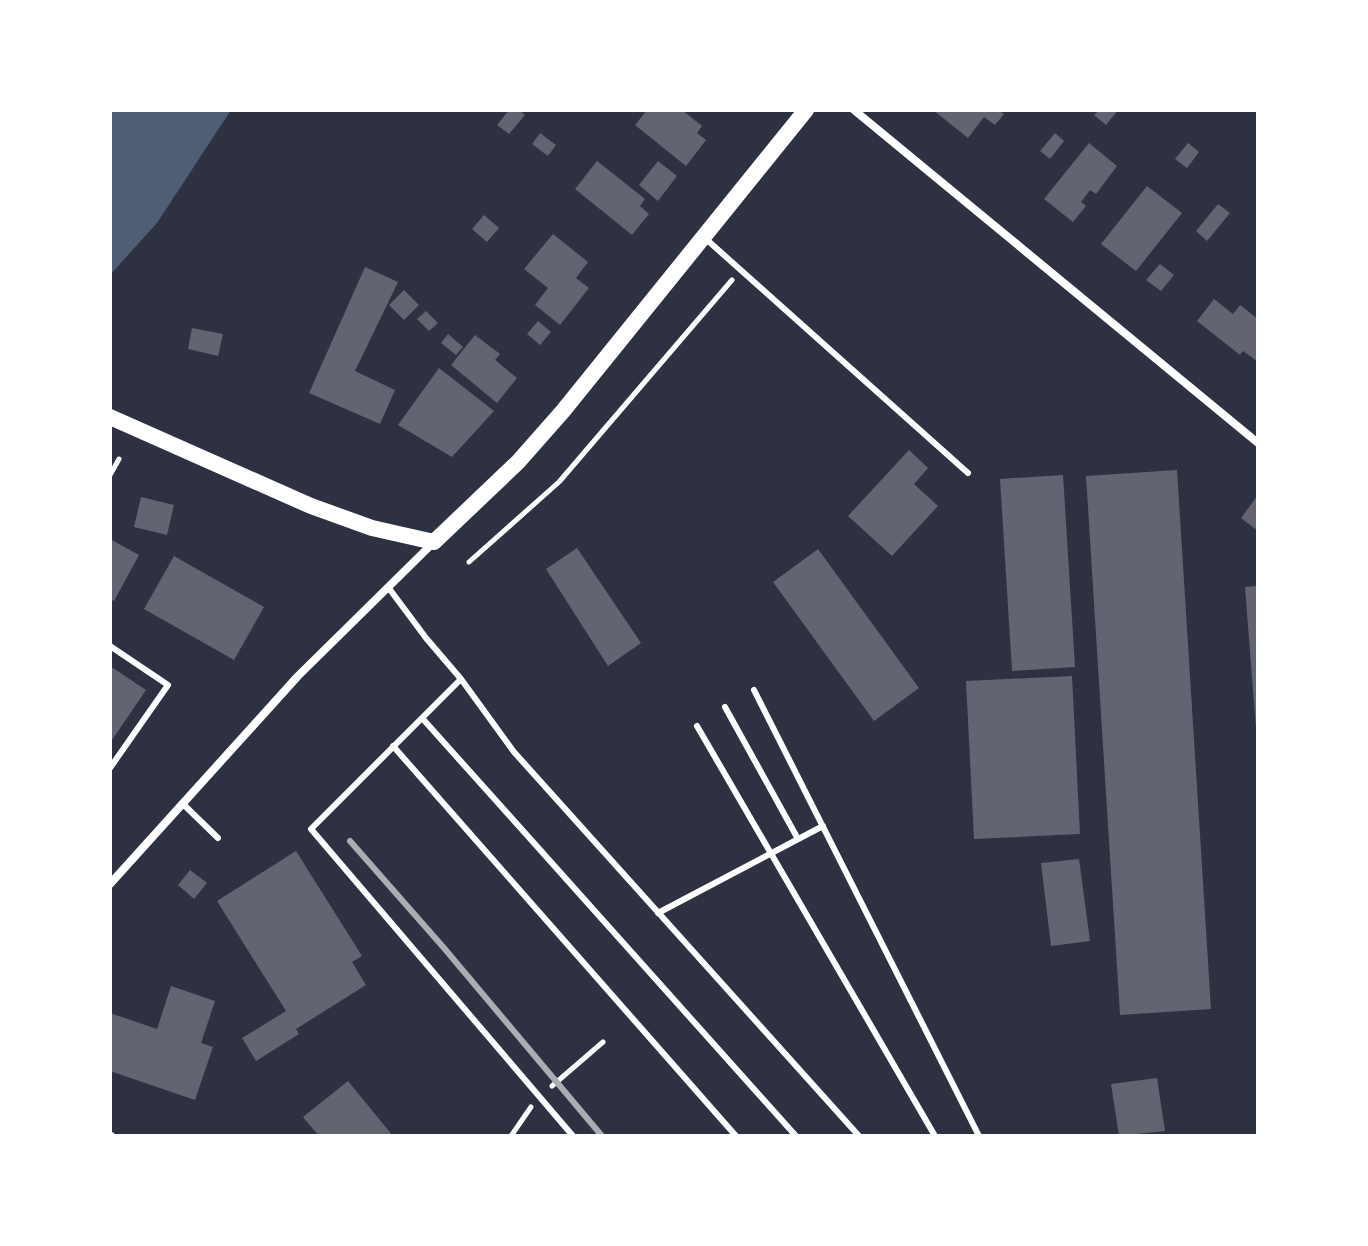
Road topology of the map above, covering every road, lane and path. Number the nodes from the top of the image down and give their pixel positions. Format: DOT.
graph roads {
  1 [pos="806,110"];
  2 [pos="854,110"];
  3 [pos="703,237"];
  4 [pos="740,270"];
  5 [pos="110,417"];
  6 [pos="1258,443"];
  7 [pos="119,459"];
  8 [pos="968,473"];
  9 [pos="110,475"];
  10 [pos="434,542"];
  11 [pos="469,562"];
  12 [pos="388,587"];
  13 [pos="110,646"];
  14 [pos="461,679"];
  15 [pos="754,690"];
  16 [pos="725,707"];
  17 [pos="422,718"];
  18 [pos="697,726"];
  19 [pos="393,746"];
  20 [pos="110,768"];
  21 [pos="182,803"];
  22 [pos="823,826"];
  23 [pos="218,838"];
  24 [pos="798,839"];
  25 [pos="771,854"];
  26 [pos="110,884"];
  27 [pos="658,913"];
  28 [pos="573,1136"];
  29 [pos="736,1136"];
  30 [pos="796,1136"];
  31 [pos="859,1136"];
  32 [pos="935,1136"];
  33 [pos="979,1136"];
  1 -- 3 [label="main road"];
  2 -- 6 [label="street"];
  3 -- 4 [label="lane"];
  3 -- 10 [label="main road"];
  4 -- 8 [label="lane"];
  4 -- 11 [label="path"];
  5 -- 10 [label="main road"];
  7 -- 9 [label="path"];
  10 -- 12 [label="street"];
  12 -- 14 [label="lane"];
  12 -- 21 [label="street"];
  13 -- 20 [label="lane"];
  14 -- 17 [label="lane"];
  14 -- 27 [label="lane"];
  15 -- 22 [label="lane"];
  16 -- 24 [label="lane"];
  17 -- 19 [label="lane"];
  17 -- 30 [label="lane"];
  18 -- 25 [label="lane"];
  19 -- 28 [label="lane"];
  19 -- 29 [label="lane"];
  21 -- 23 [label="lane"];
  21 -- 26 [label="street"];
  22 -- 24 [label="lane"];
  22 -- 33 [label="lane"];
  24 -- 25 [label="lane"];
  25 -- 27 [label="lane"];
  25 -- 32 [label="lane"];
  27 -- 31 [label="lane"];
}
